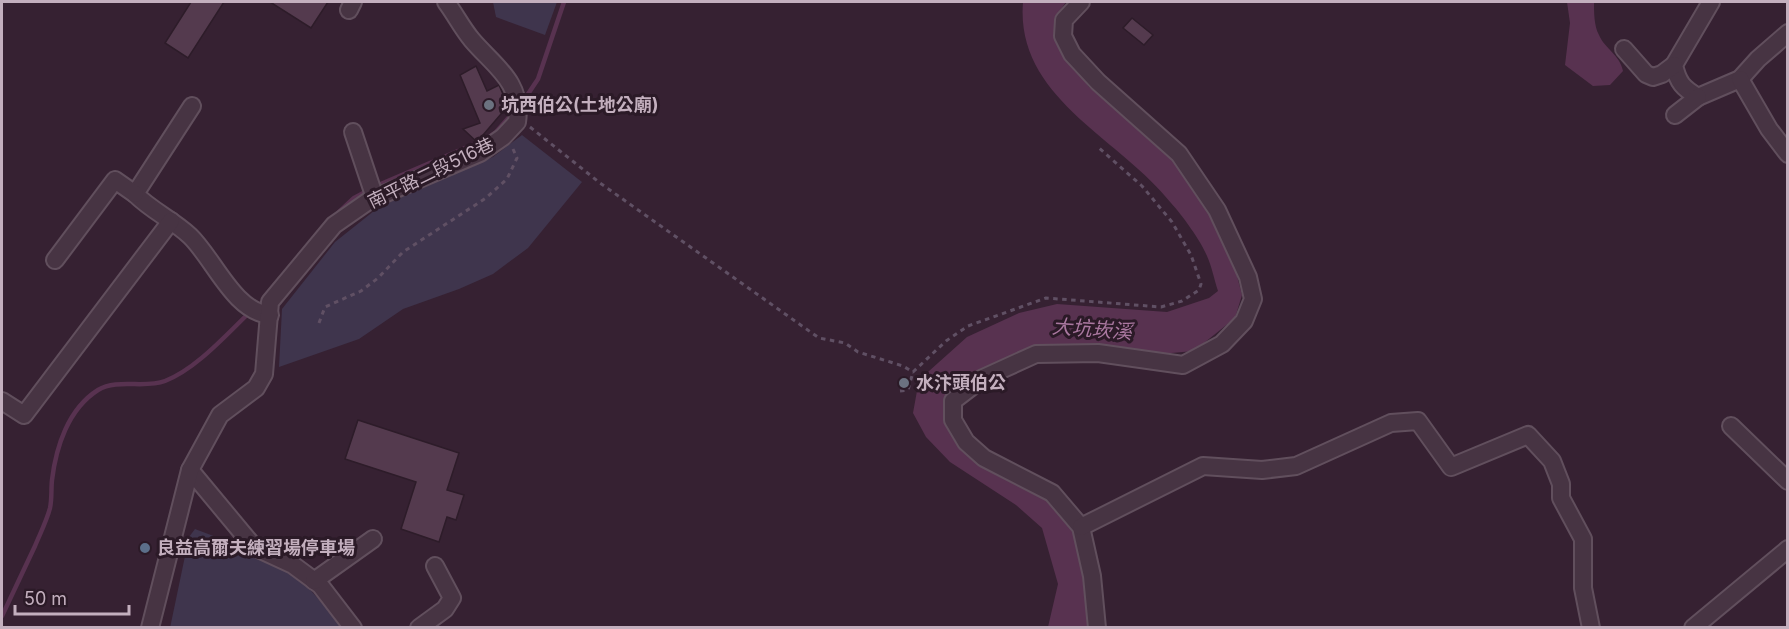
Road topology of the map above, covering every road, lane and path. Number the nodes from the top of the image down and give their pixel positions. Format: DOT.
graph roads {
  1 [pos="446,2"];
  2 [pos="1082,2"];
  3 [pos="1711,2"];
  4 [pos="1788,33"];
  5 [pos="1624,49"];
  6 [pos="1674,65"];
  7 [pos="1740,79"];
  8 [pos="1698,97"];
  9 [pos="192,106"];
  10 [pos="1675,115"];
  11 [pos="514,118"];
  12 [pos="353,132"];
  13 [pos="1099,148"];
  14 [pos="1788,154"];
  15 [pos="135,194"];
  16 [pos="375,197"];
  17 [pos="171,221"];
  18 [pos="55,260"];
  19 [pos="266,314"];
  20 [pos="319,324"];
  21 [pos="914,372"];
  22 [pos="900,391"];
  23 [pos="2,401"];
  24 [pos="1731,426"];
  25 [pos="190,470"];
  26 [pos="1788,481"];
  27 [pos="1081,527"];
  28 [pos="373,539"];
  29 [pos="1788,549"];
  30 [pos="435,566"];
  31 [pos="314,581"];
  32 [pos="150,627"];
  33 [pos="353,627"];
  34 [pos="419,627"];
  35 [pos="1097,627"];
  36 [pos="1591,627"];
  37 [pos="1694,627"];
  1 -- 11 [label="street"];
  2 -- 27 [label="street"];
  3 -- 6 [label="street"];
  4 -- 7 [label="street"];
  5 -- 6 [label="street"];
  6 -- 8 [label="street"];
  7 -- 8 [label="street"];
  7 -- 14 [label="street"];
  8 -- 10 [label="street"];
  9 -- 15 [label="street"];
  11 -- 16 [label="street, 南平路二段516巷"];
  11 -- 20 [label="path"];
  11 -- 21 [label="path"];
  12 -- 16 [label="street"];
  13 -- 21 [label="path"];
  15 -- 17 [label="street"];
  15 -- 18 [label="street"];
  16 -- 19 [label="street, 南平路二段516巷"];
  17 -- 19 [label="street"];
  17 -- 23 [label="street"];
  19 -- 25 [label="street, 南平路二段516巷"];
  21 -- 22 [label="path"];
  24 -- 26 [label="street"];
  25 -- 31 [label="street"];
  25 -- 32 [label="street, 南平路二段516巷"];
  27 -- 35 [label="street"];
  27 -- 36 [label="street"];
  28 -- 31 [label="street"];
  29 -- 37 [label="street"];
  30 -- 34 [label="street"];
  31 -- 33 [label="street"];
}
